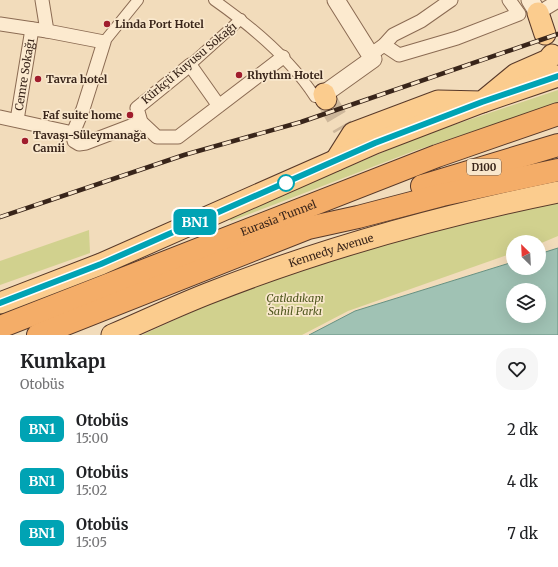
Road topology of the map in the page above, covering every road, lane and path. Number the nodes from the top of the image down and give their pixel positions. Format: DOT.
graph roads {
  1 [pos="42,0"];
  2 [pos="138,0"];
  3 [pos="214,0"];
  4 [pos="336,0"];
  5 [pos="451,0"];
  6 [pos="509,0"];
  7 [pos="558,1"];
  8 [pos="534,7"];
  9 [pos="241,19"];
  10 [pos="0,24"];
  11 [pos="32,29"];
  12 [pos="47,31"];
  13 [pos="545,34"];
  14 [pos="104,42"];
  15 [pos="384,45"];
  16 [pos="552,55"];
  17 [pos="283,57"];
  18 [pos="372,57"];
  19 [pos="190,65"];
  20 [pos="558,76"];
  21 [pos="325,96"];
  22 [pos="482,102"];
  23 [pos="219,106"];
  24 [pos="558,114"];
  25 [pos="0,117"];
  26 [pos="17,120"];
  27 [pos="141,122"];
  28 [pos="73,133"];
  29 [pos="558,145"];
  30 [pos="336,160"];
  31 [pos="558,170"];
  32 [pos="558,192"];
  33 [pos="308,228"];
  34 [pos="0,303"];
  35 [pos="0,327"];
  36 [pos="38,335"];
  37 [pos="112,335"];
  1 -- 12 [label="street"];
  2 -- 14 [label="street"];
  3 -- 9 [label="street"];
  4 -- 18 [label="street"];
  5 -- 15 [label="street"];
  6 -- 15 [label="street"];
  7 -- 8 [label="street"];
  8 -- 13 [label="main road"];
  9 -- 17 [label="street"];
  9 -- 19 [label="street, Kürkçü Kuyusu Sokağı"];
  10 -- 11 [label="street"];
  11 -- 12 [label="street"];
  11 -- 26 [label="street, Cemre Sokağı"];
  12 -- 14 [label="street"];
  14 -- 28 [label="street"];
  15 -- 18 [label="street"];
  16 -- 22 [label="main road"];
  17 -- 21 [label="street"];
  17 -- 23 [label="street"];
  18 -- 21 [label="street"];
  19 -- 23 [label="street"];
  19 -- 27 [label="street, Kürkçü Kuyusu Sokağı"];
  20 -- 22 [label="main road"];
  22 -- 30 [label="main road"];
  22 -- 30 [label="main road"];
  23 -- 27 [label="street"];
  24 -- 35 [label="highway, Eurasia Tunnel"];
  25 -- 26 [label="street"];
  26 -- 28 [label="street"];
  27 -- 28 [label="street, Kürkçü Kuyusu Sokağı"];
  29 -- 33 [label="highway, Eurasia Tunnel / D100"];
  30 -- 34 [label="main road"];
  31 -- 33 [label="highway"];
  32 -- 37 [label="main road, Kennedy Avenue"];
  33 -- 36 [label="highway"];
}
